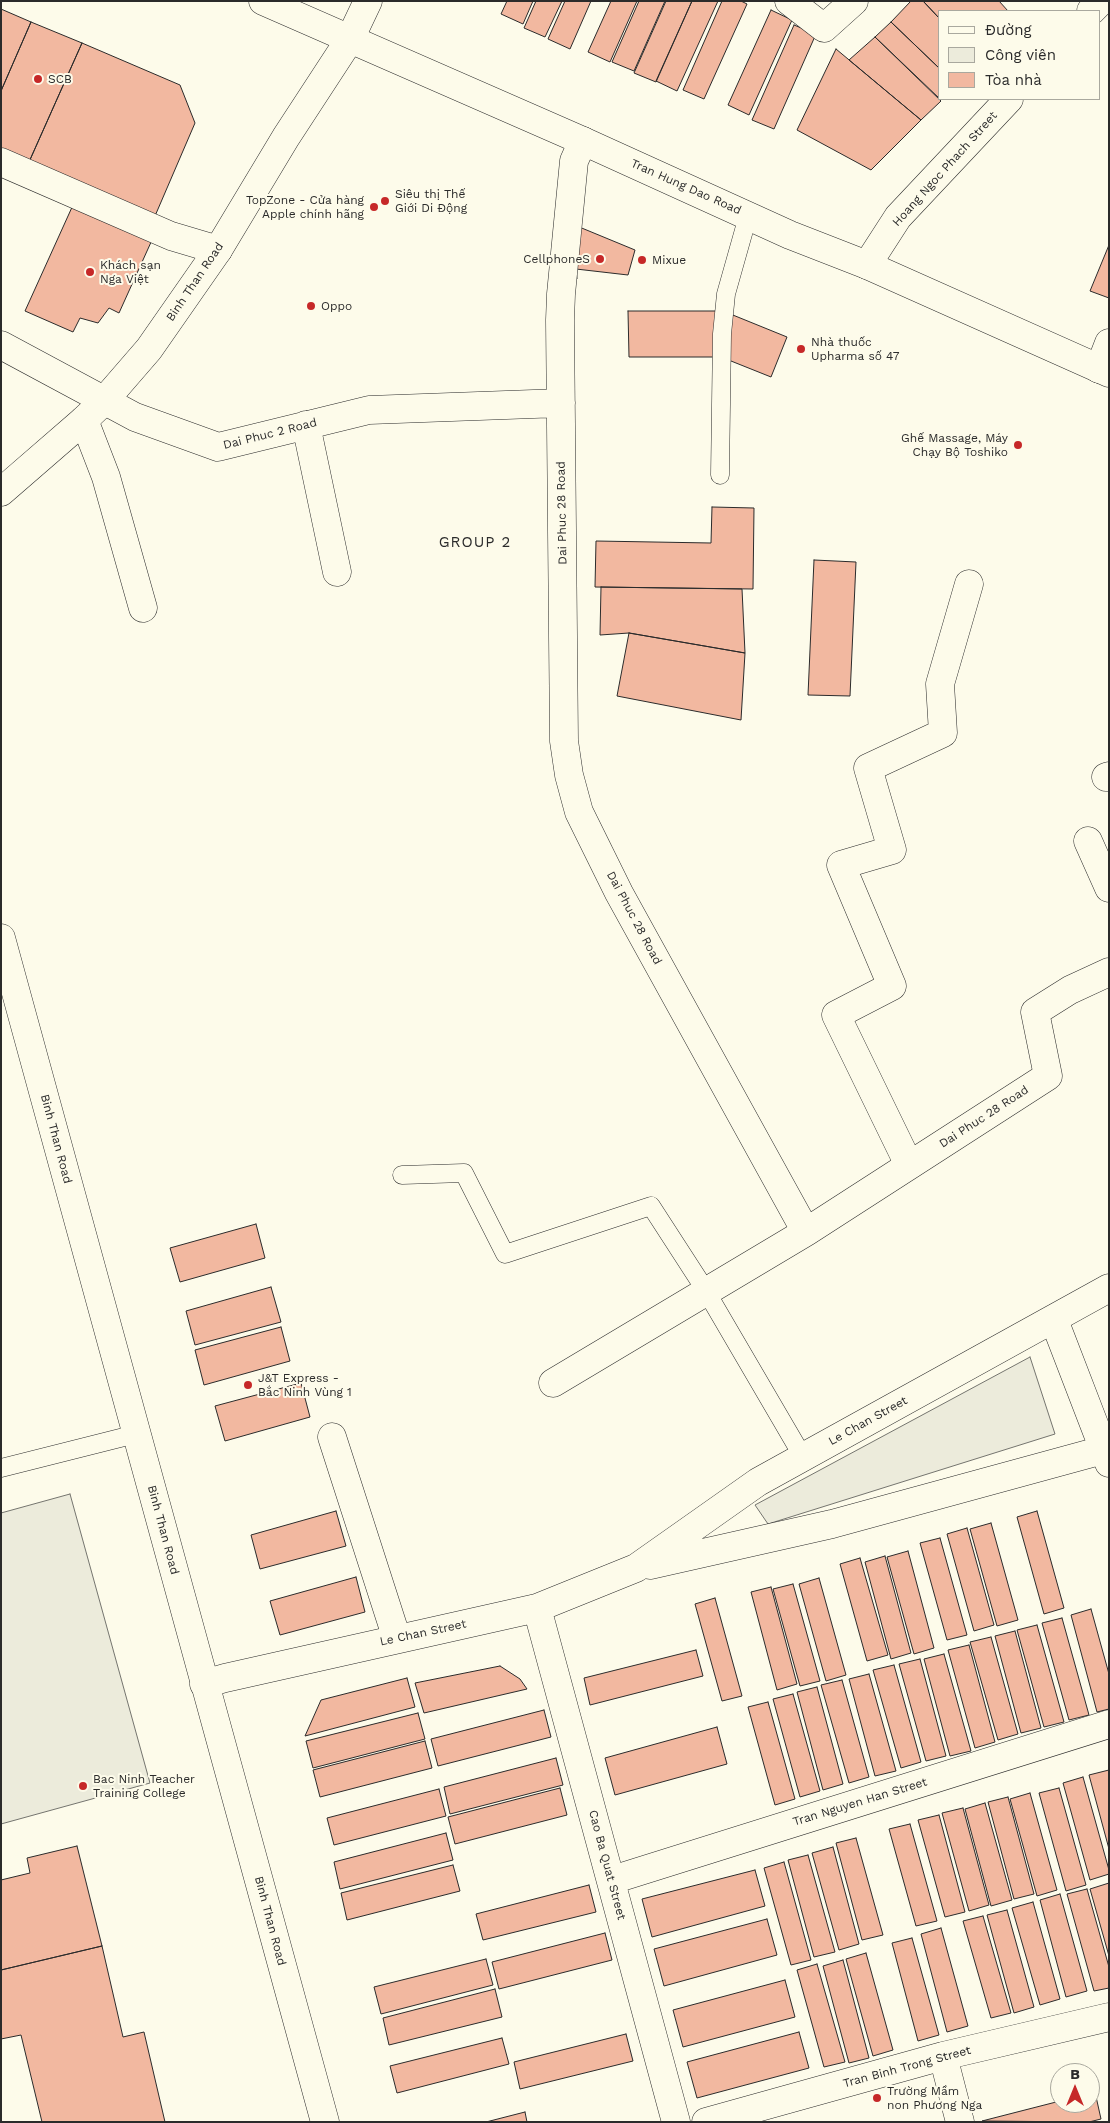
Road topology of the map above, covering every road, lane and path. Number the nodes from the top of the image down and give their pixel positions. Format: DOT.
graph roads {
  1 [pos="263,1"];
  2 [pos="368,1"];
  3 [pos="789,1"];
  4 [pos="854,1"];
  5 [pos="350,38"];
  6 [pos="1008,100"];
  7 [pos="583,141"];
  8 [pos="1,162"];
  9 [pos="748,216"];
  10 [pos="218,250"];
  11 [pos="867,265"];
  12 [pos="1109,343"];
  13 [pos="1,344"];
  14 [pos="1104,371"];
  15 [pos="104,401"];
  16 [pos="561,403"];
  17 [pos="84,420"];
  18 [pos="306,426"];
  19 [pos="720,475"];
  20 [pos="1,492"];
  21 [pos="337,572"];
  22 [pos="969,584"];
  23 [pos="143,608"];
  24 [pos="1088,841"];
  25 [pos="1109,888"];
  26 [pos="1,938"];
  27 [pos="1109,972"];
  28 [pos="909,1165"];
  29 [pos="402,1175"];
  30 [pos="806,1232"];
  31 [pos="1109,1288"];
  32 [pos="706,1291"];
  33 [pos="1054,1320"];
  34 [pos="553,1383"];
  35 [pos="136,1434"];
  36 [pos="332,1438"];
  37 [pos="803,1457"];
  38 [pos="1106,1457"];
  39 [pos="1,1468"];
  40 [pos="636,1568"];
  41 [pos="537,1608"];
  42 [pos="397,1639"];
  43 [pos="204,1684"];
  44 [pos="1109,1724"];
  45 [pos="612,1880"];
  46 [pos="1109,2017"];
  47 [pos="943,2056"];
  48 [pos="325,2122"];
  49 [pos="676,2122"];
  50 [pos="706,2122"];
  51 [pos="960,2122"];
  1 -- 5 [label="street, Tran Hung Dao Road"];
  2 -- 5 [label="street, Binh Than Road"];
  3 -- 4 [label="street"];
  5 -- 7 [label="street, Tran Hung Dao Road"];
  5 -- 10 [label="street, Binh Than Road"];
  6 -- 11 [label="street, Hoang Ngoc Phach Street"];
  7 -- 9 [label="street, Tran Hung Dao Road"];
  7 -- 16 [label="street, Dai Phuc 28 Road"];
  8 -- 10 [label="street"];
  9 -- 11 [label="street, Tran Hung Dao Road"];
  9 -- 19 [label="lane"];
  10 -- 15 [label="street, Binh Than Road"];
  11 -- 14 [label="street, Tran Hung Dao Road"];
  12 -- 14 [label="street"];
  13 -- 15 [label="street, Dai Phuc 2 Road"];
  15 -- 17 [label="street, Binh Than Road"];
  15 -- 18 [label="street, Dai Phuc 2 Road"];
  16 -- 18 [label="street, Dai Phuc 2 Road"];
  16 -- 30 [label="street, Dai Phuc 28 Road"];
  17 -- 20 [label="street, Binh Than Road"];
  17 -- 23 [label="street"];
  18 -- 21 [label="street"];
  22 -- 28 [label="street"];
  24 -- 25 [label="street"];
  26 -- 35 [label="street, Binh Than Road"];
  27 -- 28 [label="street, Dai Phuc 28 Road"];
  28 -- 30 [label="street, Dai Phuc 28 Road"];
  29 -- 32 [label="lane"];
  30 -- 32 [label="street"];
  31 -- 33 [label="street, Le Chan Street"];
  32 -- 34 [label="street"];
  32 -- 37 [label="lane"];
  33 -- 37 [label="street, Le Chan Street"];
  33 -- 38 [label="street"];
  35 -- 39 [label="lane"];
  35 -- 43 [label="street, Binh Than Road"];
  36 -- 42 [label="street"];
  37 -- 40 [label="street, Le Chan Street"];
  38 -- 40 [label="street, Le Chan Street"];
  40 -- 41 [label="street, Le Chan Street"];
  41 -- 42 [label="street, Le Chan Street"];
  41 -- 45 [label="street, Cao Ba Quat Street"];
  42 -- 43 [label="street, Le Chan Street"];
  43 -- 48 [label="street, Binh Than Road"];
  44 -- 45 [label="street, Tran Nguyen Han Street"];
  45 -- 49 [label="street, Cao Ba Quat Street"];
  46 -- 47 [label="street, Tran Binh Trong Street"];
  47 -- 50 [label="street, Tran Binh Trong Street"];
  47 -- 51 [label="street"];
}
